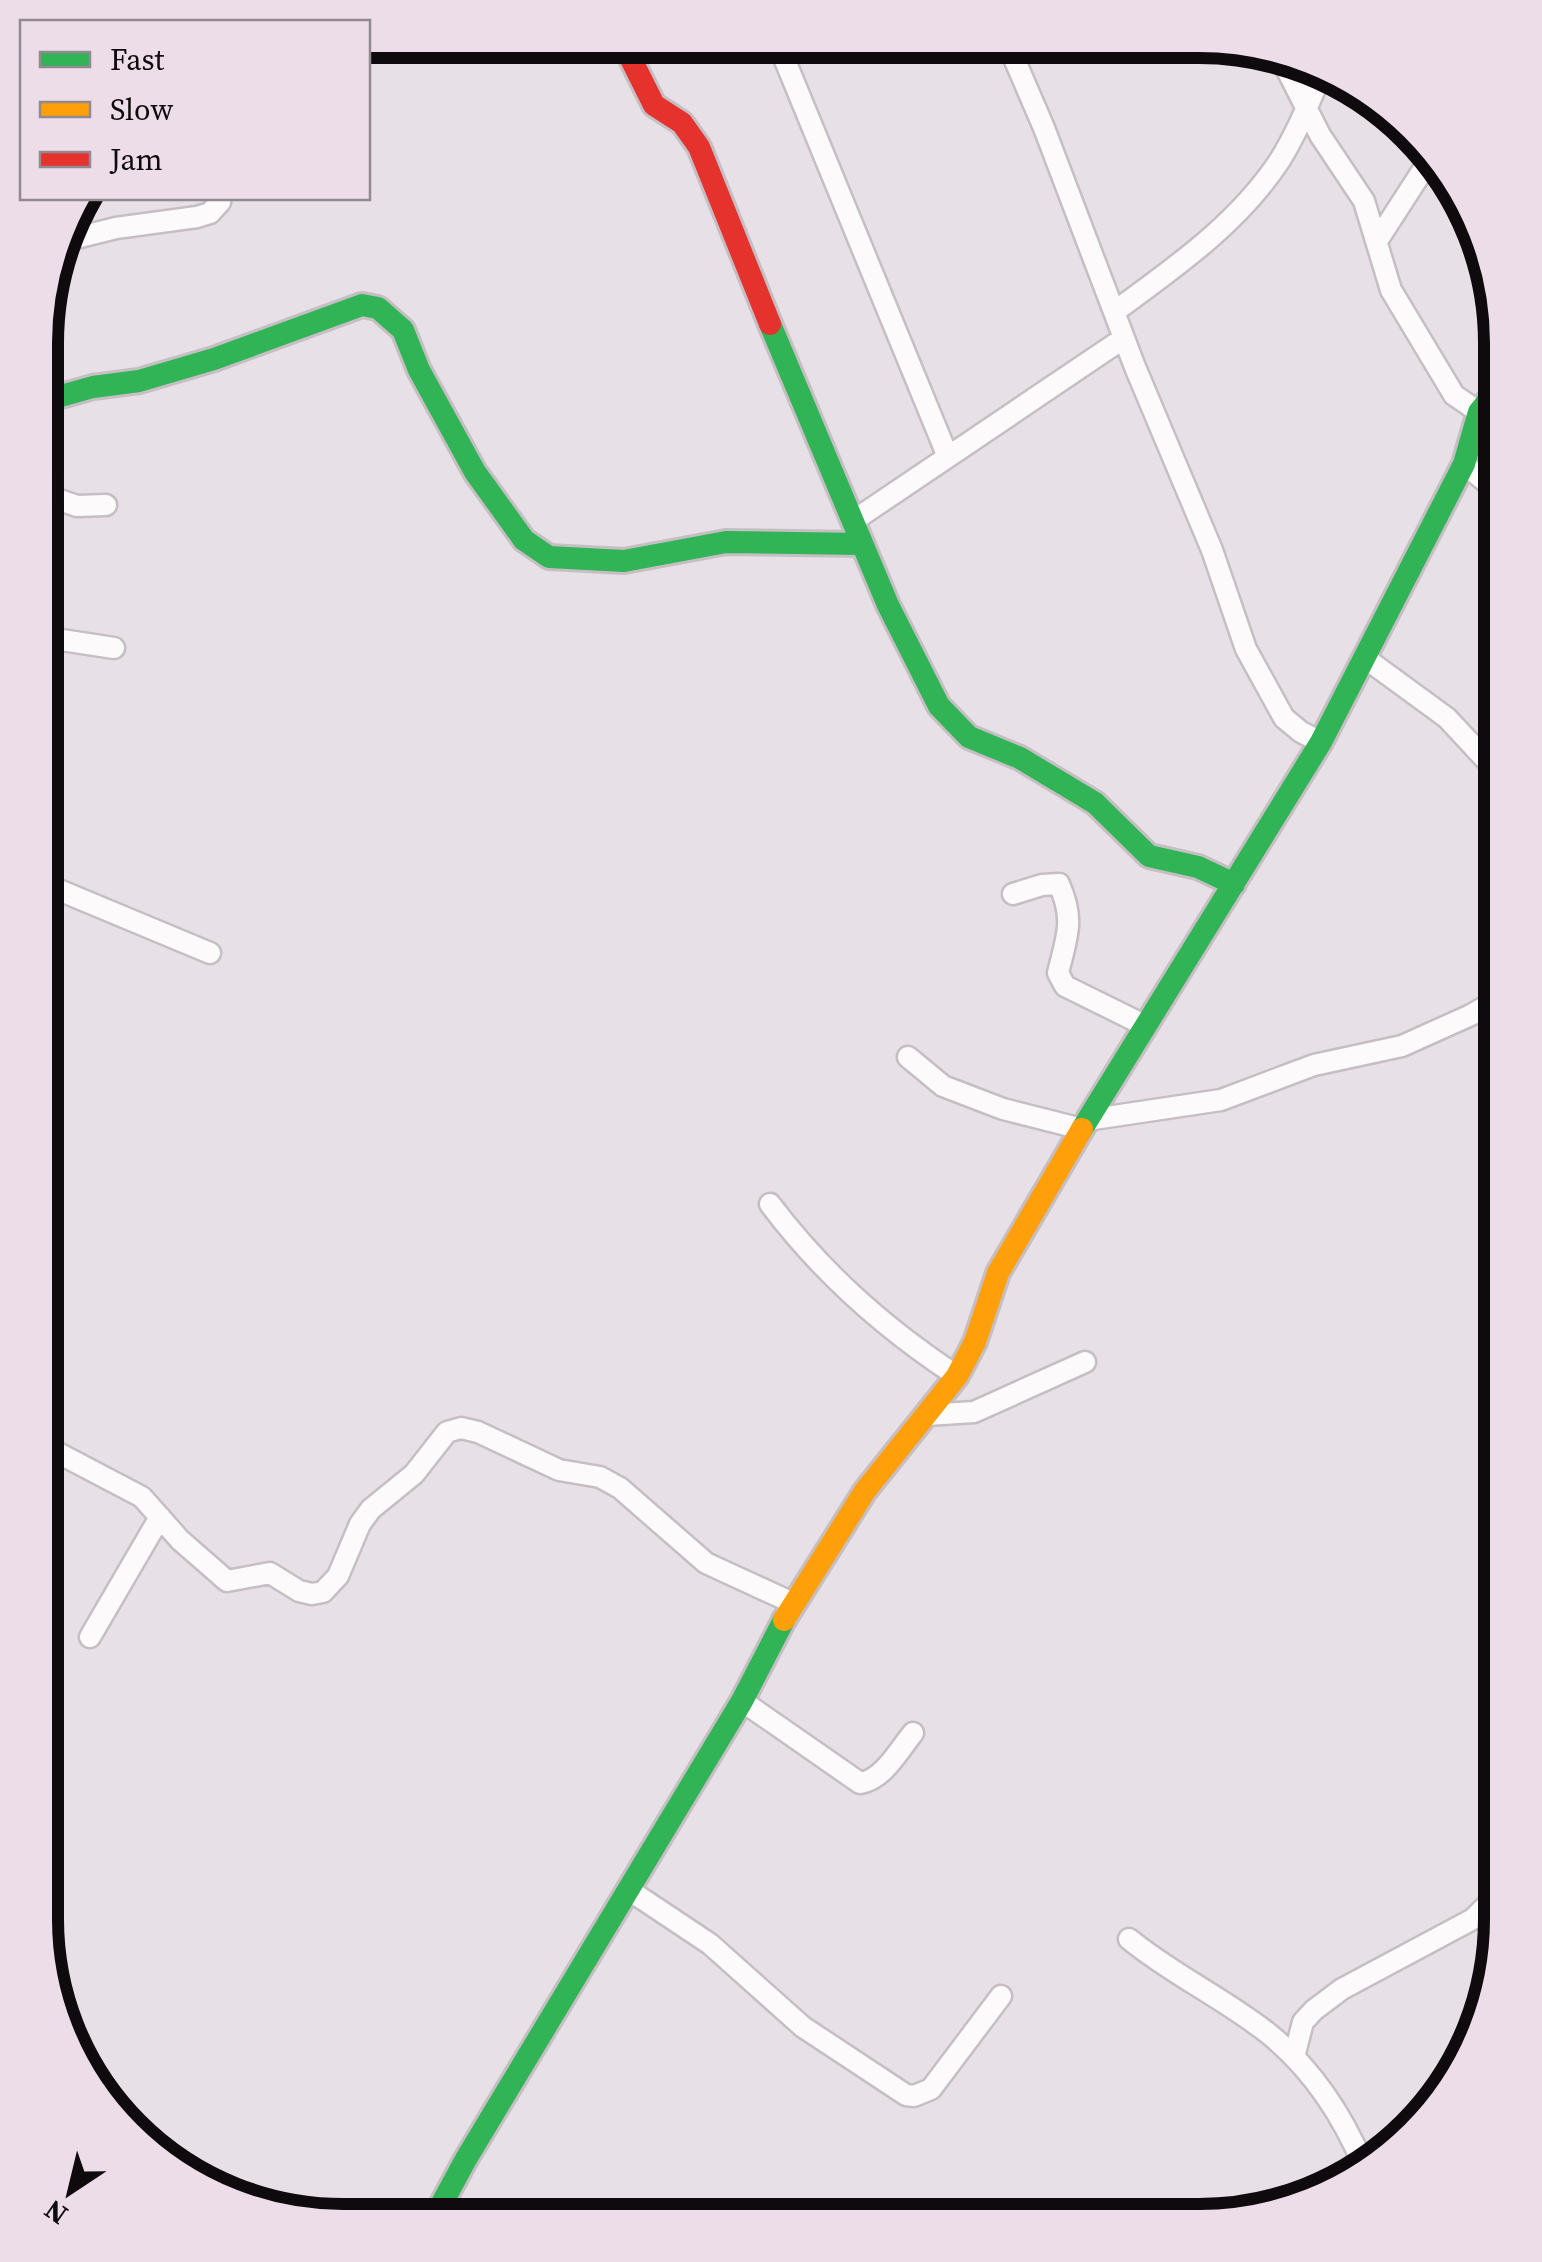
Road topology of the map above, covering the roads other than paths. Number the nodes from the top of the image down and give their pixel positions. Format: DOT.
graph roads {
  1 [pos="630,58"];
  2 [pos="784,58"];
  3 [pos="1014,58"];
  4 [pos="1288,72"];
  5 [pos="1317,83"];
  6 [pos="1307,108"];
  7 [pos="1424,168"];
  8 [pos="219,200"];
  9 [pos="78,237"];
  10 [pos="1376,241"];
  11 [pos="1114,312"];
  12 [pos="1124,338"];
  13 [pos="58,397"];
  14 [pos="1484,406"];
  15 [pos="1479,412"];
  16 [pos="948,457"];
  17 [pos="1464,464"];
  18 [pos="1484,480"];
  19 [pos="58,499"];
  20 [pos="106,505"];
  21 [pos="853,521"];
  22 [pos="862,544"];
  23 [pos="58,639"];
  24 [pos="114,648"];
  25 [pos="1365,658"];
  26 [pos="1322,742"];
  27 [pos="1484,758"];
  28 [pos="1234,884"];
  29 [pos="58,890"];
  30 [pos="1012,894"];
  31 [pos="210,953"];
  32 [pos="1484,1006"];
  33 [pos="1146,1026"];
  34 [pos="908,1057"];
  35 [pos="1084,1124"];
  36 [pos="770,1204"];
  37 [pos="1085,1362"];
  38 [pos="957,1376"];
  39 [pos="927,1415"];
  40 [pos="58,1453"];
  41 [pos="160,1517"];
  42 [pos="792,1603"];
  43 [pos="90,1637"];
  44 [pos="742,1701"];
  45 [pos="914,1733"];
  46 [pos="629,1890"];
  47 [pos="1484,1908"];
  48 [pos="1128,1939"];
  49 [pos="1001,1996"];
  50 [pos="1294,2057"];
  51 [pos="1359,2155"];
  52 [pos="442,2204"];
  1 -- 21 [label="street"];
  2 -- 16 [label="street"];
  3 -- 11 [label="street"];
  4 -- 6 [label="street"];
  5 -- 6 [label="street"];
  6 -- 10 [label="street"];
  6 -- 11 [label="street"];
  7 -- 10 [label="street"];
  8 -- 9 [label="street"];
  10 -- 15 [label="street"];
  11 -- 12 [label="street"];
  12 -- 16 [label="street"];
  12 -- 26 [label="street"];
  13 -- 22 [label="street"];
  14 -- 15 [label="street"];
  15 -- 17 [label="street"];
  16 -- 21 [label="street"];
  17 -- 18 [label="street"];
  17 -- 25 [label="street"];
  19 -- 20 [label="street"];
  21 -- 22 [label="street"];
  22 -- 28 [label="street"];
  23 -- 24 [label="street"];
  25 -- 26 [label="street"];
  25 -- 27 [label="street"];
  26 -- 28 [label="street"];
  28 -- 33 [label="street"];
  29 -- 31 [label="street"];
  30 -- 33 [label="street"];
  32 -- 35 [label="street"];
  33 -- 35 [label="street"];
  34 -- 35 [label="street"];
  35 -- 38 [label="street"];
  36 -- 38 [label="street"];
  37 -- 39 [label="street"];
  38 -- 39 [label="street"];
  39 -- 42 [label="street"];
  40 -- 41 [label="street"];
  41 -- 42 [label="street"];
  41 -- 43 [label="street"];
  42 -- 44 [label="street"];
  44 -- 45 [label="street"];
  44 -- 46 [label="street"];
  46 -- 49 [label="street"];
  46 -- 52 [label="street"];
  47 -- 50 [label="street"];
  48 -- 50 [label="street"];
  50 -- 51 [label="street"];
}
